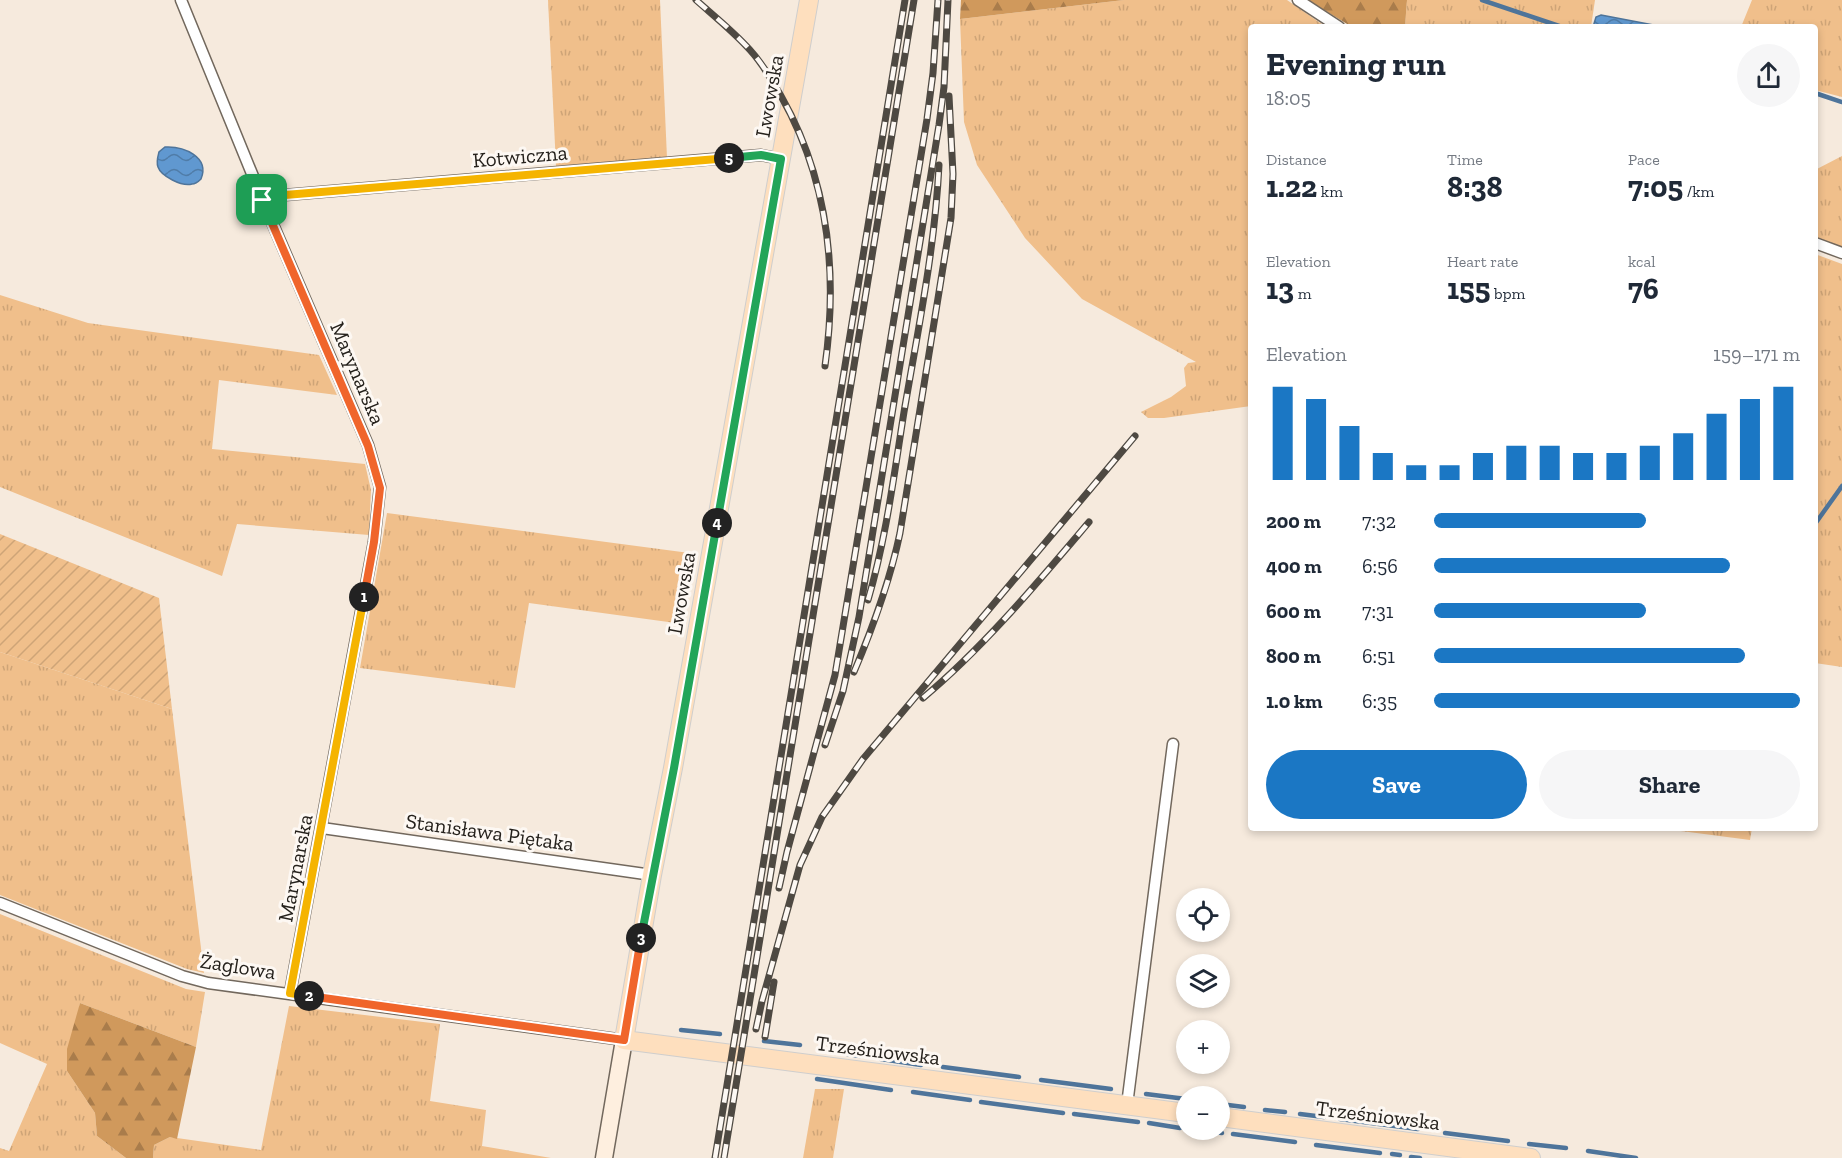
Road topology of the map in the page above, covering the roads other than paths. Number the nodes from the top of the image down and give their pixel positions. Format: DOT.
graph roads {
  1 [pos="181,0"];
  2 [pos="809,0"];
  3 [pos="1298,0"];
  4 [pos="1334,24"];
  5 [pos="781,159"];
  6 [pos="262,200"];
  7 [pos="1818,244"];
  8 [pos="1842,253"];
  9 [pos="1173,744"];
  10 [pos="322,828"];
  11 [pos="652,875"];
  12 [pos="0,903"];
  13 [pos="290,993"];
  14 [pos="624,1040"];
  15 [pos="1127,1105"];
  16 [pos="1176,1112"];
  17 [pos="1230,1118"];
  18 [pos="1489,1155"];
  19 [pos="604,1158"];
  20 [pos="1531,1158"];
  1 -- 6 [label="street, Marynarska"];
  2 -- 5 [label="main road, Lwowska"];
  3 -- 4 [label="street"];
  5 -- 6 [label="street, Kotwiczna"];
  5 -- 11 [label="main road, Lwowska"];
  6 -- 10 [label="street, Marynarska"];
  7 -- 8 [label="street"];
  9 -- 15 [label="street"];
  10 -- 11 [label="street, Stanisława Piętaka"];
  10 -- 13 [label="street, Marynarska"];
  11 -- 14 [label="main road, Lwowska"];
  12 -- 13 [label="street, Żaglowa"];
  13 -- 14 [label="street, Żaglowa"];
  14 -- 15 [label="main road, Trześniowska"];
  14 -- 19 [label="main road, Lwowska"];
  15 -- 16 [label="main road, Trześniowska"];
  17 -- 18 [label="main road, Trześniowska"];
  18 -- 20 [label="main road, Trześniowska"];
}
